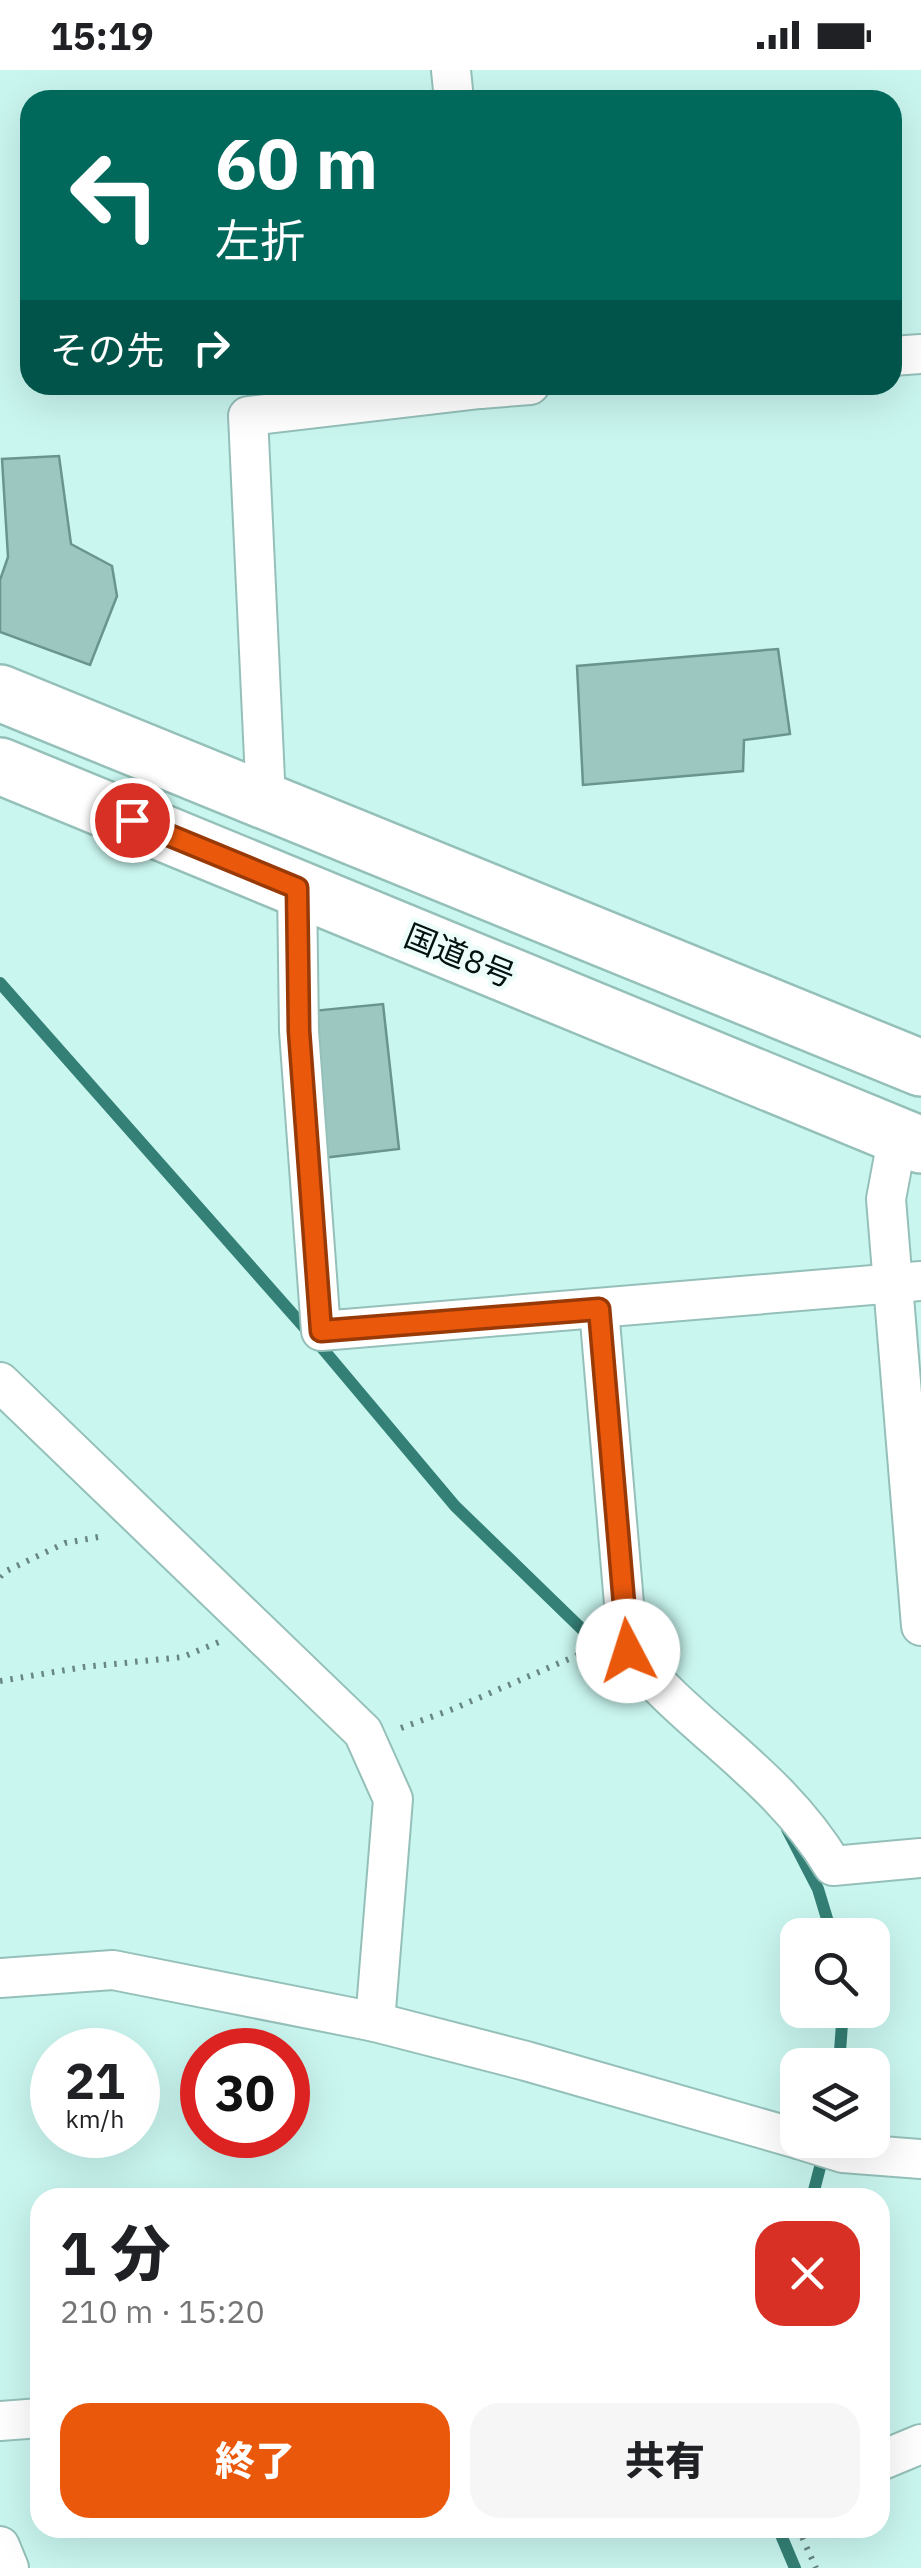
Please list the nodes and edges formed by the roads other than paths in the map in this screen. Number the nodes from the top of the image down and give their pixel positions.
1 (416, 395) edge
2 (0, 693) edge
3 (0, 766) edge
4 (266, 801) junction
5 (297, 888) junction
6 (921, 1068) edge
7 (909, 1140) edge
8 (907, 1281) edge
9 (599, 1309) junction
10 (0, 1382) edge
11 (921, 1626) edge
12 (921, 1858) edge
13 (0, 1978) edge
14 (375, 2022) junction
15 (780, 2134) edge
16 (890, 2155) edge
17 (921, 2159) edge
18 (30, 2418) edge
19 (0, 2420) edge
20 (921, 2444) edge
21 (890, 2457) edge
22 (0, 2546) edge
23 (9, 2568) edge

1 - 4 street
2 - 4 highway
3 - 5 highway, 国道8号
4 - 6 highway
5 - 7 highway, 国道8号
5 - 9 street
7 - 8 street
8 - 9 street
8 - 11 street
9 - 12 street
10 - 14 street
13 - 14 street
14 - 15 street
16 - 17 street
18 - 19 street
20 - 21 street
22 - 23 street

